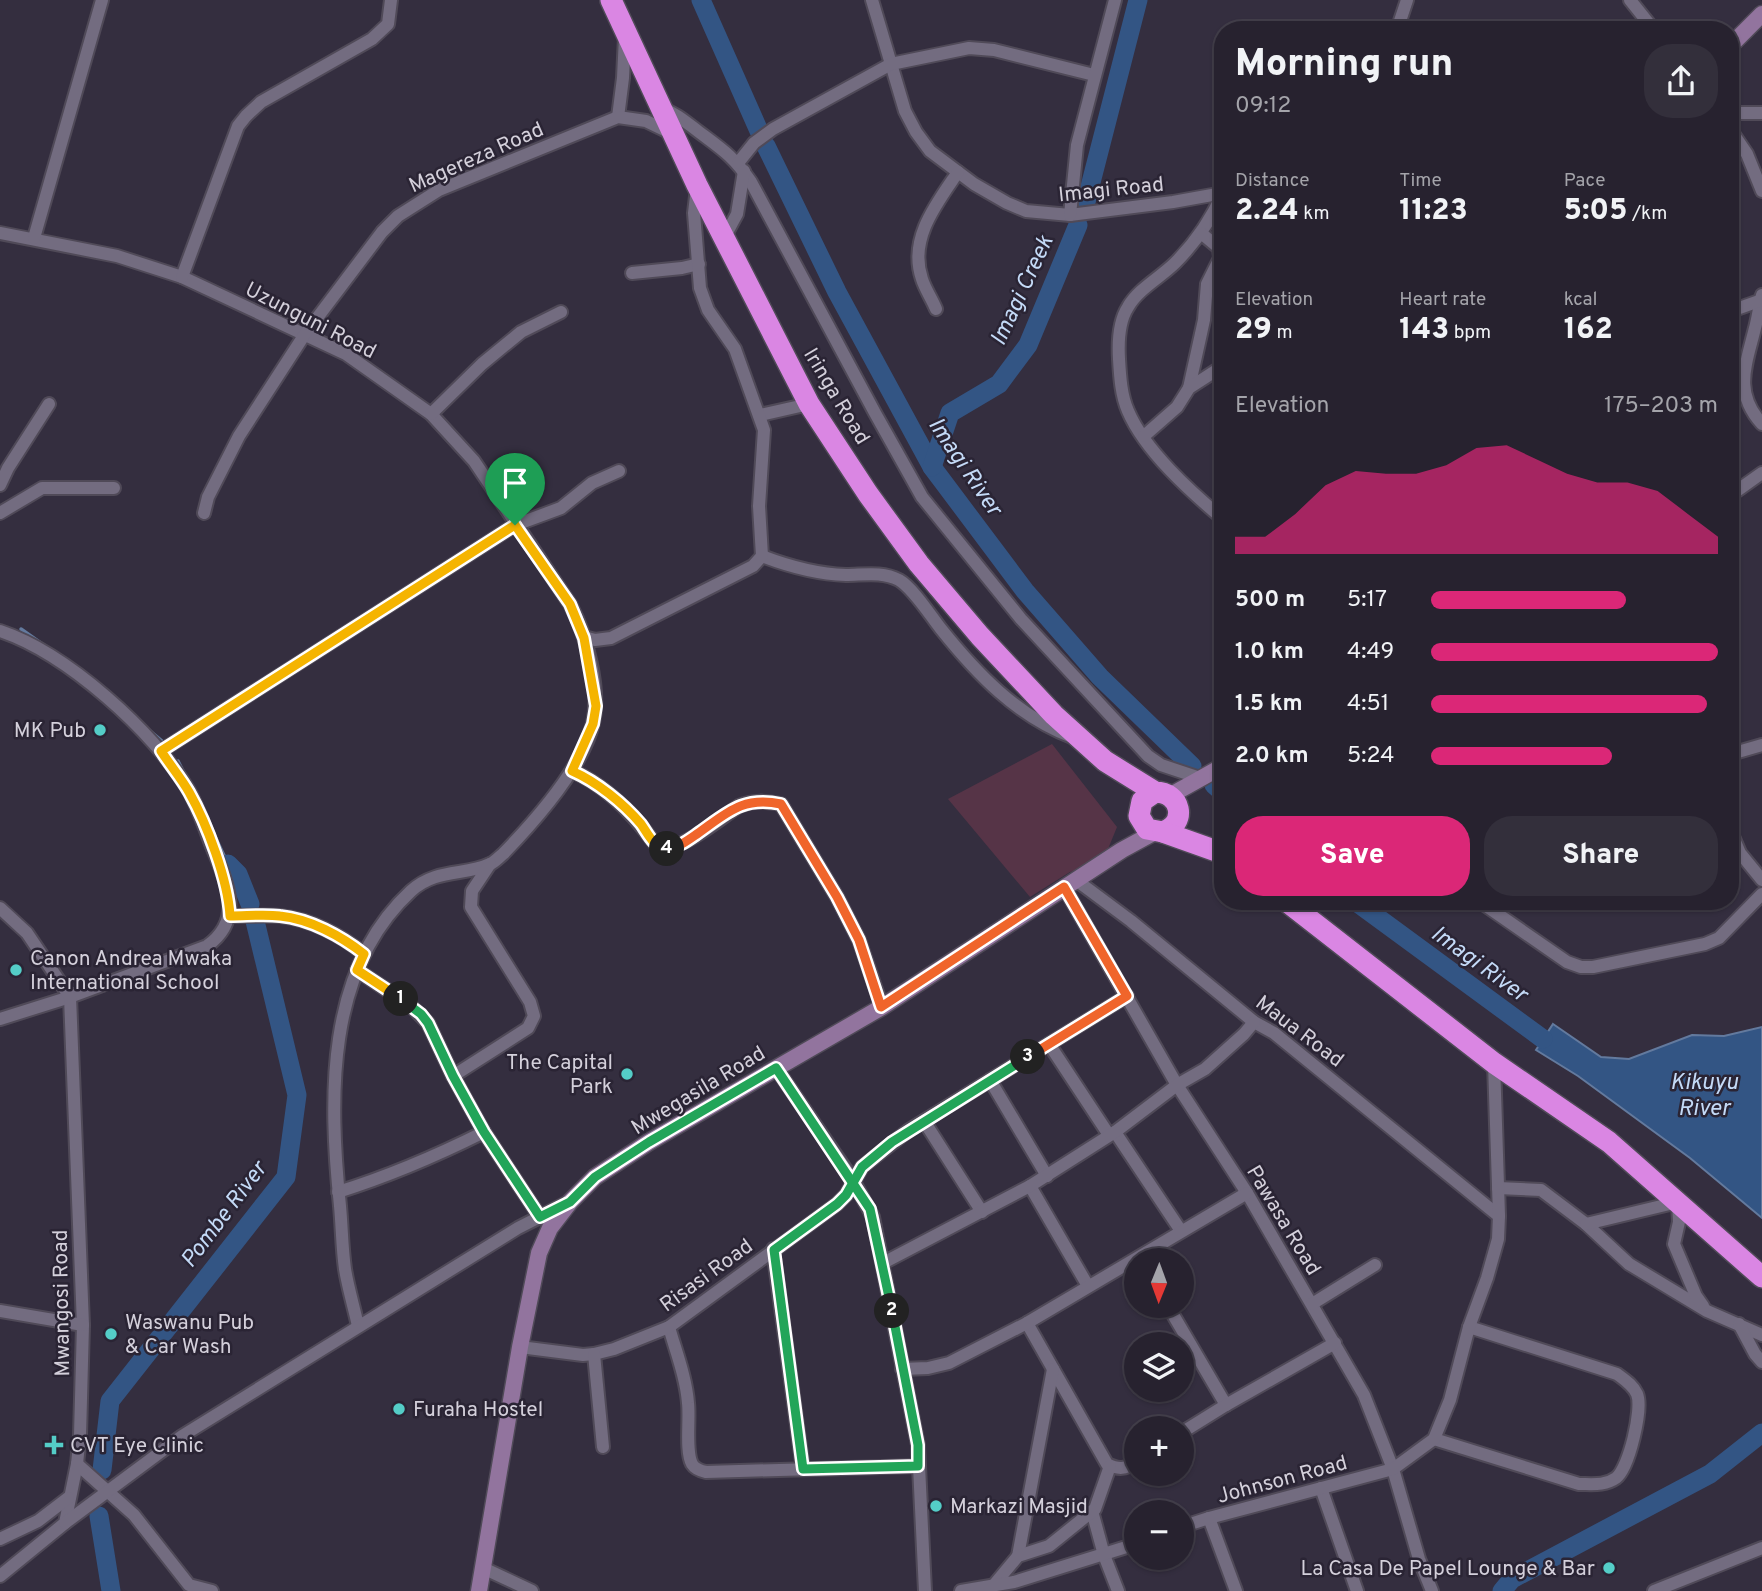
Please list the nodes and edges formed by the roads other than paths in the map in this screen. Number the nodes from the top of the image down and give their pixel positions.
1 (102, 0) edge
2 (391, 0) edge
3 (611, 0) edge
4 (872, 0) edge
5 (1115, 0) edge
6 (1407, 0) edge
7 (1630, 0) edge
8 (1762, 14) edge
9 (1399, 21) edge
10 (1647, 21) edge
11 (626, 32) junction
12 (1739, 37) edge
13 (891, 64) junction
14 (1094, 75) junction
15 (661, 108) junction
16 (1739, 113) edge
17 (1762, 113) edge
18 (618, 117) junction
19 (673, 134) junction
20 (1739, 141) edge
21 (741, 167) junction
22 (958, 172) junction
23 (697, 185) junction
24 (1762, 191) edge
25 (1214, 195) edge
26 (1214, 213) edge
27 (1070, 215) junction
28 (0, 233) edge
29 (1201, 233) junction
30 (34, 238) junction
31 (724, 238) junction
32 (1214, 243) edge
33 (699, 264) junction
34 (1214, 270) edge
35 (632, 273) dead end
36 (181, 277) junction
37 (1762, 298) edge
38 (1739, 308) edge
39 (936, 309) dead end
40 (561, 312) dead end
41 (305, 334) junction
42 (1214, 372) edge
43 (1189, 388) junction
44 (49, 404) dead end
45 (810, 404) junction
46 (431, 414) junction
47 (760, 415) junction
48 (1762, 424) edge
49 (1144, 436) junction
50 (619, 471) dead end
51 (1762, 473) edge
52 (0, 485) edge
53 (1739, 487) edge
54 (114, 488) dead end
55 (1214, 511) edge
56 (0, 513) edge
57 (204, 513) dead end
58 (515, 525) junction
59 (762, 556) junction
60 (0, 631) edge
61 (584, 638) junction
62 (1083, 741) junction
63 (1762, 745) edge
64 (161, 751) junction
65 (1739, 752) edge
66 (1105, 761) junction
67 (572, 771) junction
68 (1214, 772) edge
69 (1203, 779) junction
70 (1171, 802) junction
71 (1139, 812) junction
72 (1159, 832) junction
73 (1214, 844) edge
74 (1122, 850) junction
75 (1214, 850) edge
76 (1739, 851) edge
77 (490, 864) junction
78 (1762, 880) edge
79 (1070, 883) junction
80 (1762, 894) edge
81 (0, 908) edge
82 (1298, 910) edge
83 (1492, 910) edge
84 (230, 916) junction
85 (364, 954) junction
86 (357, 970) junction
87 (1127, 996) junction
88 (70, 997) junction
89 (881, 1007) junction
90 (0, 1019) edge
91 (1254, 1022) junction
92 (1049, 1044) junction
93 (1494, 1063) junction
94 (776, 1068) junction
95 (453, 1076) junction
96 (990, 1080) junction
97 (1177, 1085) junction
98 (924, 1121) junction
99 (484, 1132) junction
100 (1112, 1133) junction
101 (1046, 1175) junction
102 (853, 1180) junction
103 (1030, 1186) junction
104 (1497, 1188) junction
105 (338, 1192) junction
106 (1247, 1193) junction
107 (570, 1202) junction
108 (1678, 1202) junction
109 (982, 1212) junction
110 (1499, 1216) junction
111 (540, 1217) junction
112 (1586, 1224) junction
113 (1181, 1231) junction
114 (1156, 1248) edge
115 (774, 1250) junction
116 (883, 1263) junction
117 (1375, 1265) dead end
118 (1124, 1267) edge
119 (1762, 1277) edge
120 (1088, 1286) junction
121 (1312, 1304) junction
122 (0, 1311) edge
123 (1707, 1311) junction
124 (1175, 1318) edge
125 (1027, 1323) junction
126 (1739, 1324) junction
127 (83, 1325) junction
128 (358, 1326) junction
129 (668, 1327) junction
130 (1469, 1328) junction
131 (1762, 1335) edge
132 (1335, 1343) junction
133 (520, 1347) junction
134 (594, 1354) junction
135 (1762, 1362) edge
136 (902, 1369) junction
137 (1053, 1369) junction
138 (1226, 1405) junction
139 (1194, 1425) edge
140 (1434, 1439) junction
141 (603, 1447) dead end
142 (77, 1464) junction
143 (918, 1466) junction
144 (1110, 1466) junction
145 (803, 1469) junction
146 (1124, 1469) edge
147 (1393, 1469) junction
148 (1321, 1488) junction
149 (109, 1490) junction
150 (68, 1499) junction
151 (1092, 1511) junction
152 (1209, 1518) junction
153 (65, 1523) junction
154 (1194, 1523) edge
155 (0, 1539) edge
156 (1124, 1548) edge
157 (1762, 1548) edge
158 (1104, 1555) junction
159 (1018, 1556) junction
160 (483, 1568) junction
161 (0, 1576) edge
162 (993, 1586) junction
163 (1015, 1587) edge
164 (212, 1591) edge
165 (479, 1591) edge
166 (532, 1591) edge
167 (925, 1591) edge
168 (961, 1591) edge
169 (1118, 1591) edge
170 (1236, 1591) edge
171 (1357, 1591) edge
172 (1432, 1591) edge
173 (1657, 1591) edge

1 - 30 street
2 - 36 street
3 - 11 highway, Iringa Road
4 - 13 street, Imagi Road
5 - 14 street
6 - 9 street
7 - 10 street
8 - 12 street
11 - 15 highway, Iringa Road
11 - 18 street
13 - 14 street
13 - 21 street
13 - 22 street, Imagi Road
14 - 27 street
15 - 19 highway, Iringa Road
15 - 21 street
16 - 17 street
18 - 19 street
18 - 41 street, Magereza Road
19 - 23 highway, Iringa Road
20 - 24 street
21 - 31 street
21 - 69 street
22 - 27 street, Imagi Road
22 - 39 street
23 - 31 highway, Iringa Road
23 - 33 street
25 - 27 street, Imagi Road
26 - 29 street
28 - 30 street, Uzunguni Road
29 - 32 street
29 - 49 street
30 - 36 street, Uzunguni Road
31 - 45 highway, Iringa Road
33 - 35 street
33 - 47 street
34 - 43 street
36 - 41 street, Uzunguni Road
37 - 38 street
37 - 48 street
40 - 46 street
41 - 46 street, Uzunguni Road
41 - 57 street, Magereza Road
42 - 43 street
43 - 49 street
44 - 52 street
45 - 47 street
45 - 62 highway, Iringa Road
46 - 58 street, Uzunguni Road
47 - 59 street
49 - 55 street
50 - 58 street
51 - 53 street
54 - 56 street
58 - 61 street, Uzunguni Road
58 - 64 street
59 - 61 street
59 - 62 street
60 - 64 street
61 - 67 street, Uzunguni Road
62 - 66 highway, Iringa Road
63 - 65 street
64 - 84 street
66 - 70 highway
66 - 71 highway
67 - 77 street, Uzunguni Road
67 - 89 street
68 - 69 street
69 - 70 street
70 - 71 highway
70 - 72 highway
70 - 73 highway
71 - 72 highway
71 - 74 street
72 - 74 street, Mwegasila Road
72 - 75 highway
74 - 79 street, Mwegasila Road
76 - 78 street
77 - 85 street, Uzunguni Road
77 - 95 street
79 - 87 street, Pawasa Road
79 - 89 street, Mwegasila Road
79 - 91 street, Maua Road
80 - 83 street
81 - 88 street
82 - 93 highway
84 - 85 street
84 - 88 street
85 - 86 street, Uzunguni Road
86 - 95 street
86 - 105 street, Uzunguni Road
87 - 92 street, Risasi Road
87 - 97 street, Pawasa Road
88 - 90 street
88 - 127 street, Mwangosi Road
89 - 94 street, Mwegasila Road
91 - 97 street
91 - 110 street, Maua Road
92 - 96 street, Risasi Road
92 - 100 street
93 - 104 street
93 - 108 highway
94 - 102 street
94 - 107 street, Mwegasila Road
95 - 99 street
96 - 98 street, Risasi Road
96 - 101 street
97 - 100 street
97 - 106 street, Pawasa Road
98 - 102 street, Risasi Road
98 - 109 street
99 - 105 street
99 - 111 street
100 - 101 street
100 - 113 street
101 - 103 street
102 - 115 street, Risasi Road
102 - 116 street
103 - 109 street
103 - 120 street
104 - 110 street
104 - 112 street
105 - 128 street, Uzunguni Road
106 - 113 street
106 - 121 street, Pawasa Road
107 - 111 street
107 - 133 street, Mwegasila Road
108 - 112 street
108 - 119 highway
108 - 123 street
109 - 116 street
110 - 130 street
111 - 128 street
112 - 123 street
113 - 114 street
115 - 129 street, Risasi Road
115 - 145 street
116 - 136 street
117 - 121 street
118 - 120 street
120 - 125 street
121 - 132 street, Pawasa Road
122 - 127 street
123 - 126 street
124 - 138 street
125 - 136 street
125 - 137 street
126 - 131 street
126 - 135 street
127 - 142 street, Mwangosi Road
128 - 149 street
129 - 134 street, Risasi Road
129 - 145 street
130 - 140 street
130 - 140 street
132 - 138 street
132 - 147 street, Pawasa Road
133 - 134 street, Risasi Road
133 - 160 street, Mwegasila Road
134 - 141 street
136 - 143 street
137 - 144 street
137 - 159 street
138 - 139 street
140 - 147 street
142 - 149 street
142 - 150 street, Mwangosi Road
143 - 145 street
143 - 167 street
144 - 146 street
144 - 151 street
147 - 148 street, Johnson Road
147 - 172 street, Pawasa Road
148 - 152 street, Johnson Road
148 - 171 street
149 - 153 street
149 - 164 street
150 - 153 street, Mwangosi Road
150 - 155 street
151 - 158 street
151 - 159 street
152 - 154 street, Johnson Road
152 - 170 street
153 - 161 street
156 - 158 street
157 - 173 street
158 - 163 street
158 - 169 street
159 - 162 street
160 - 165 street, Mwegasila Road
160 - 166 street
162 - 163 street
162 - 168 street

